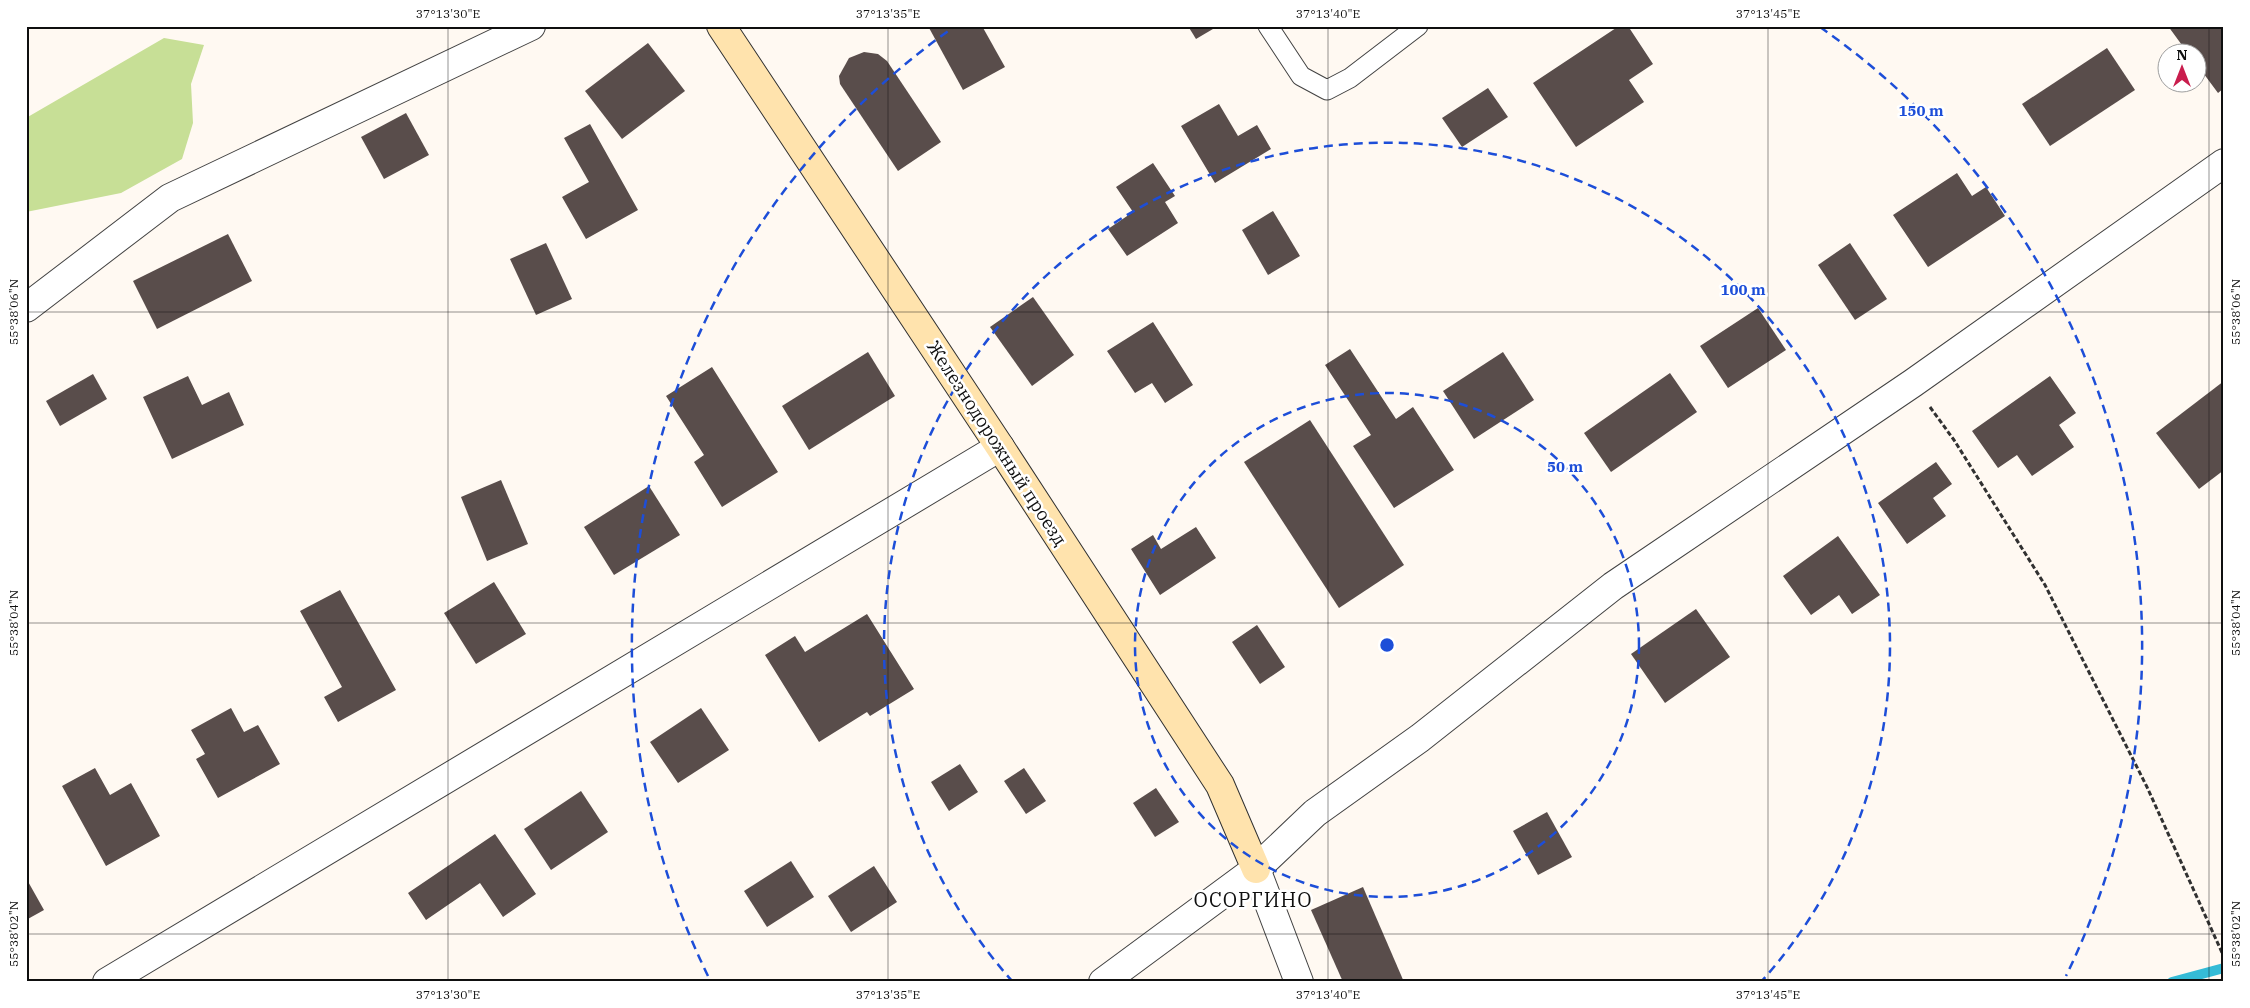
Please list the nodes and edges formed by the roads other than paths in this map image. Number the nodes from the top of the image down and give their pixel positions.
1 (531, 26) edge
2 (721, 26) edge
3 (1268, 26) edge
4 (1418, 26) edge
5 (2224, 163) edge
6 (26, 308) edge
7 (1000, 447) junction
8 (1256, 869) junction
9 (107, 982) edge
10 (1103, 982) edge
11 (1299, 982) edge

1 - 6 street
2 - 7 street, Железнодорожный проезд
3 - 4 lane
5 - 8 street
7 - 8 street, Железнодорожный проезд
7 - 9 street
8 - 10 street
8 - 11 street

